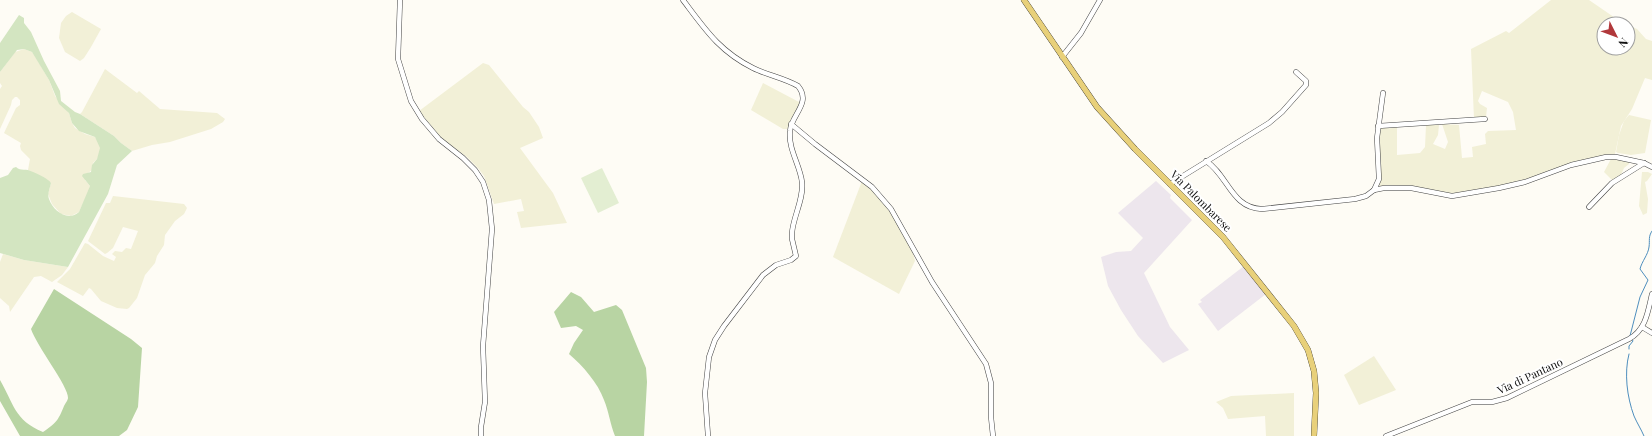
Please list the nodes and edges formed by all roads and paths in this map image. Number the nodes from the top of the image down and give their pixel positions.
1 (400, 0) edge
2 (683, 0) edge
3 (1024, 0) edge
4 (1100, 0) edge
5 (1062, 56) junction
6 (1296, 72) dead end
7 (1382, 94) dead end
8 (1485, 119) dead end
9 (791, 124) junction
10 (1378, 126) junction
11 (1206, 161) junction
12 (1644, 163) junction
13 (1652, 167) edge
14 (1170, 184) junction
15 (1374, 190) junction
16 (1589, 207) dead end
17 (1652, 294) edge
18 (1642, 327) junction
19 (1652, 334) edge
20 (1400, 430) junction
21 (1394, 434) edge
22 (481, 436) edge
23 (708, 436) edge
24 (993, 436) edge
25 (1314, 436) edge
26 (1386, 436) edge
27 (1404, 436) edge

1 - 22 street
2 - 9 street
3 - 5 main road, Via Palombarese
4 - 5 street
5 - 14 main road, Via Palombarese
6 - 11 street
7 - 10 street
8 - 10 street
9 - 23 street
9 - 24 street
10 - 15 street
11 - 14 street
11 - 15 street
12 - 13 street
12 - 15 street
12 - 16 street
14 - 25 main road, Via Palombarese
17 - 18 street
18 - 19 street
18 - 20 street, Via di Pantano
20 - 21 street, Via di Pantano
20 - 27 street
21 - 26 street, Via di Pantano

